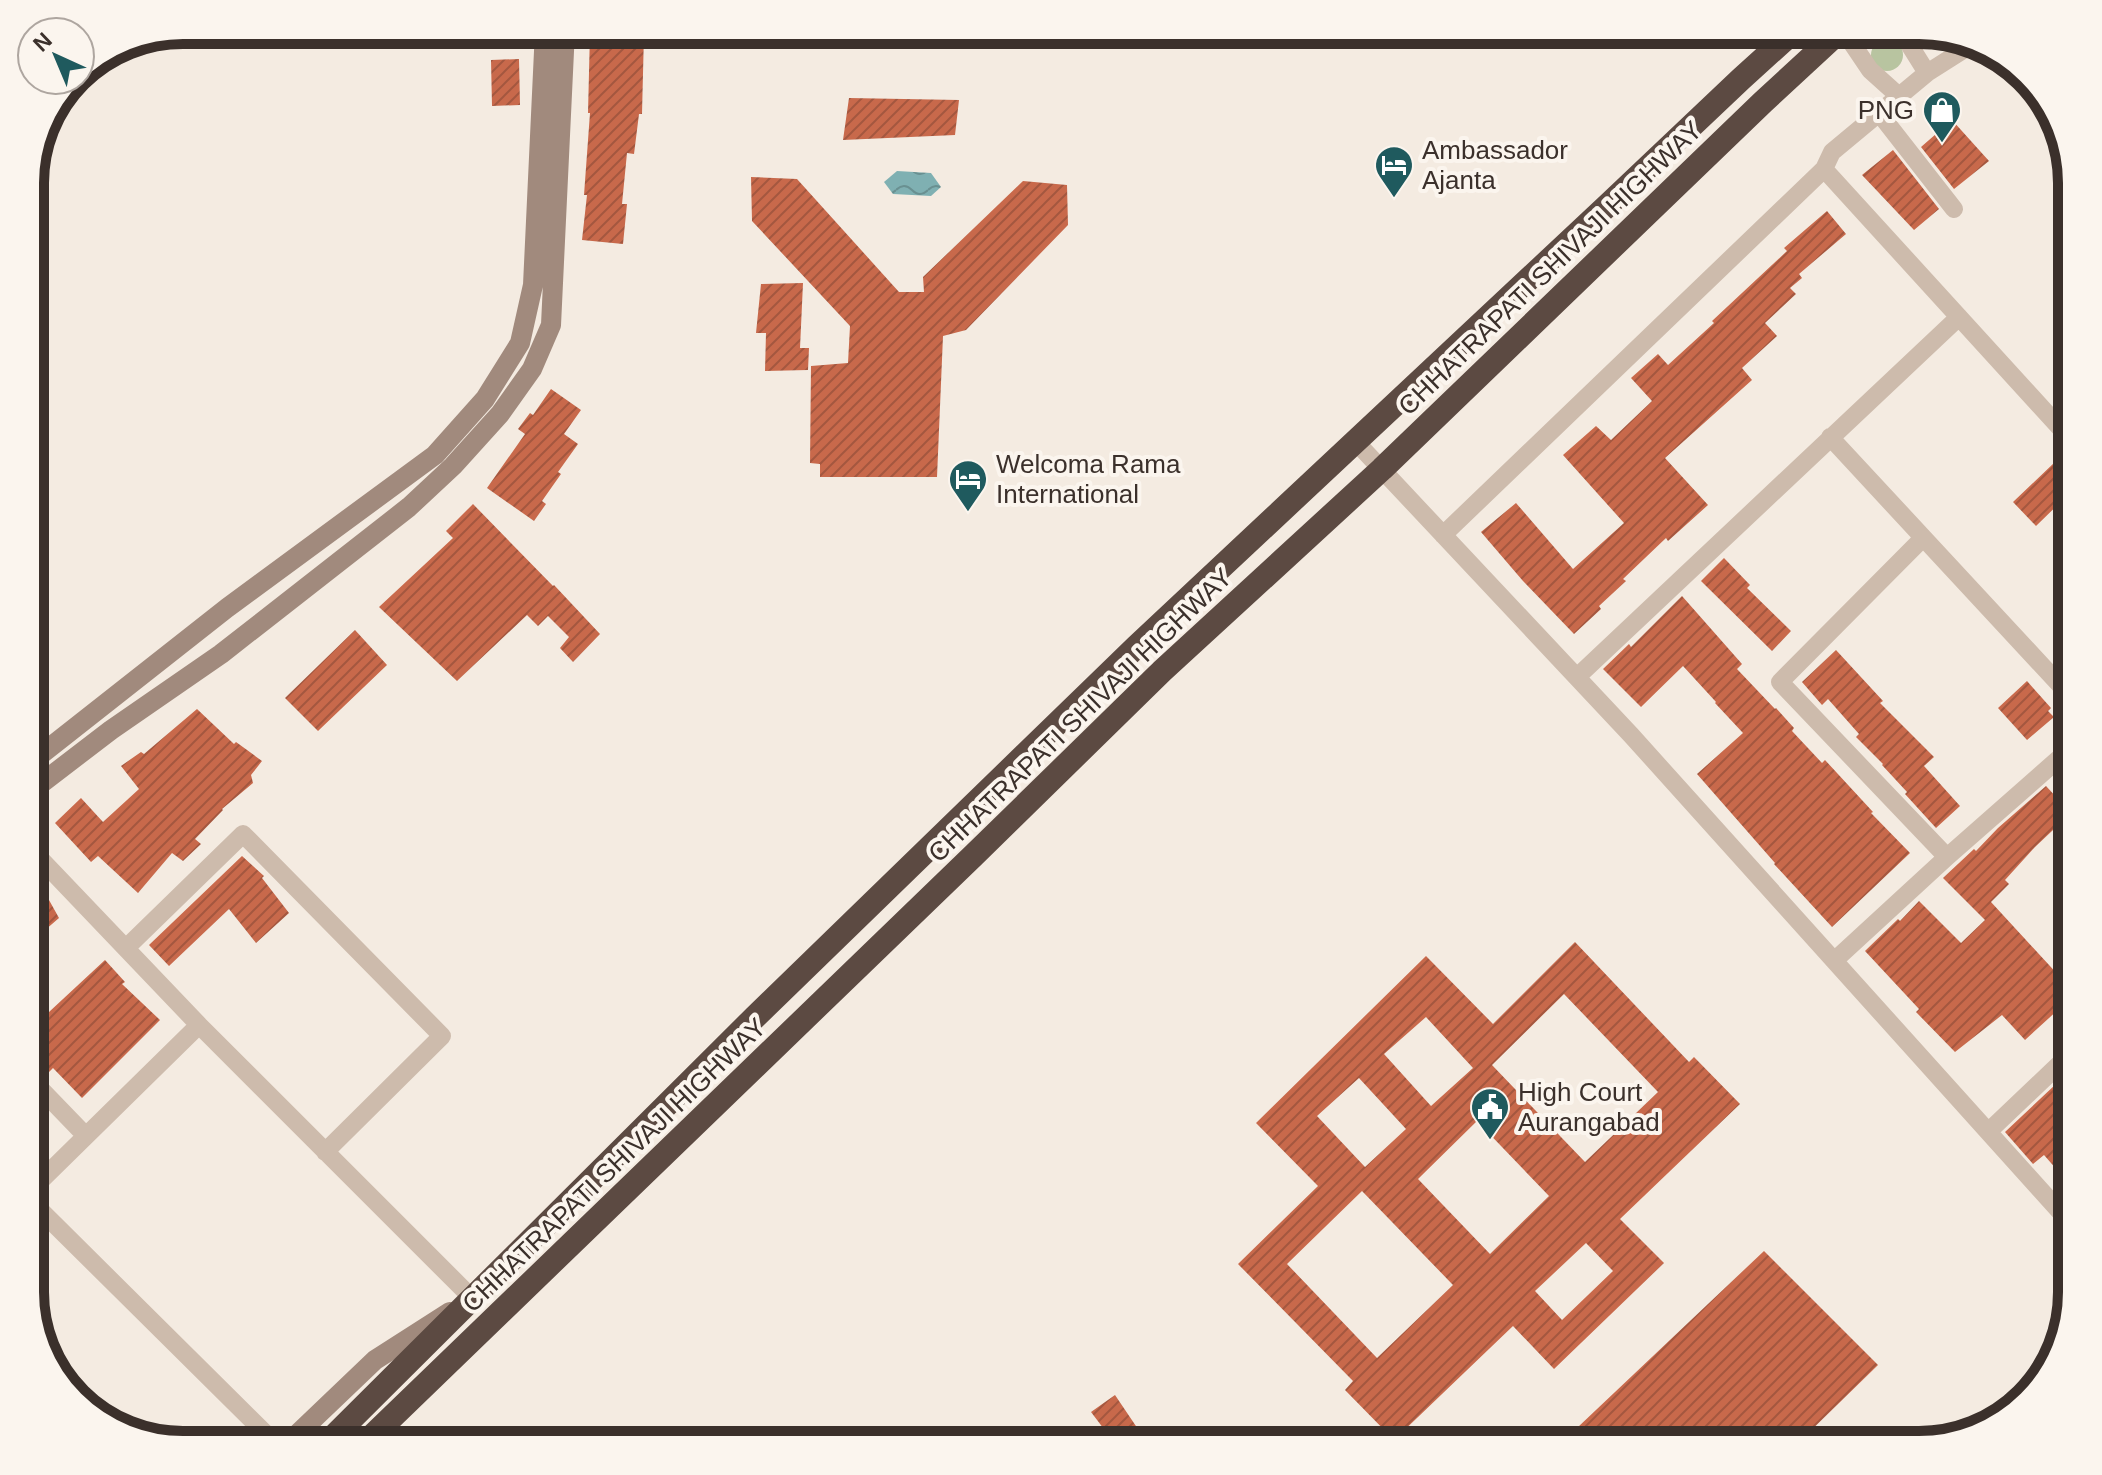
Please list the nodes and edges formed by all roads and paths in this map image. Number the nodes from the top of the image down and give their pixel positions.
1 (555, 44) edge
2 (1780, 44) edge
3 (1827, 44) edge
4 (1852, 44) edge
5 (1909, 44) edge
6 (1962, 51) edge
7 (1927, 73) junction
8 (1900, 97) junction
9 (1879, 113) junction
10 (1824, 169) junction
11 (1954, 209) dead end
12 (1959, 317) junction
13 (2058, 426) edge
14 (1830, 437) junction
15 (1356, 442) junction
16 (443, 462) junction
17 (1382, 469) junction
18 (1443, 535) junction
19 (1923, 538) junction
20 (1577, 677) junction
21 (2058, 683) edge
22 (44, 752) edge
23 (2058, 759) edge
24 (44, 781) edge
25 (1947, 857) junction
26 (44, 863) edge
27 (126, 948) junction
28 (1835, 960) junction
29 (199, 1025) junction
30 (2058, 1065) edge
31 (44, 1092) edge
32 (1989, 1131) junction
33 (86, 1136) junction
34 (325, 1152) junction
35 (44, 1177) edge
36 (2058, 1209) edge
37 (44, 1214) edge
38 (472, 1298) junction
39 (263, 1431) edge
40 (301, 1431) edge
41 (339, 1431) edge
42 (377, 1431) edge

1 - 16 street
2 - 15 highway, CHHATRAPATI SHIVAJI HIGHWAY
3 - 17 highway, CHHATRAPATI SHIVAJI HIGHWAY
4 - 8 street
5 - 7 street
6 - 7 street
7 - 8 street
8 - 9 street
9 - 10 street
9 - 11 street
10 - 12 street
10 - 18 street
12 - 13 street
12 - 14 street
14 - 19 street
14 - 20 street
15 - 17 street
15 - 38 highway, CHHATRAPATI SHIVAJI HIGHWAY
16 - 22 street
16 - 24 street
17 - 18 street
17 - 42 highway, CHHATRAPATI SHIVAJI HIGHWAY
18 - 20 street
19 - 21 street
19 - 25 street
20 - 28 street
23 - 25 street
25 - 28 street
26 - 27 street
27 - 29 street
27 - 34 street
28 - 32 street
29 - 33 street
29 - 34 street
30 - 32 street
31 - 33 street
32 - 36 street
33 - 35 street
34 - 38 street
37 - 39 street
38 - 40 street
38 - 41 highway, CHHATRAPATI SHIVAJI HIGHWAY

